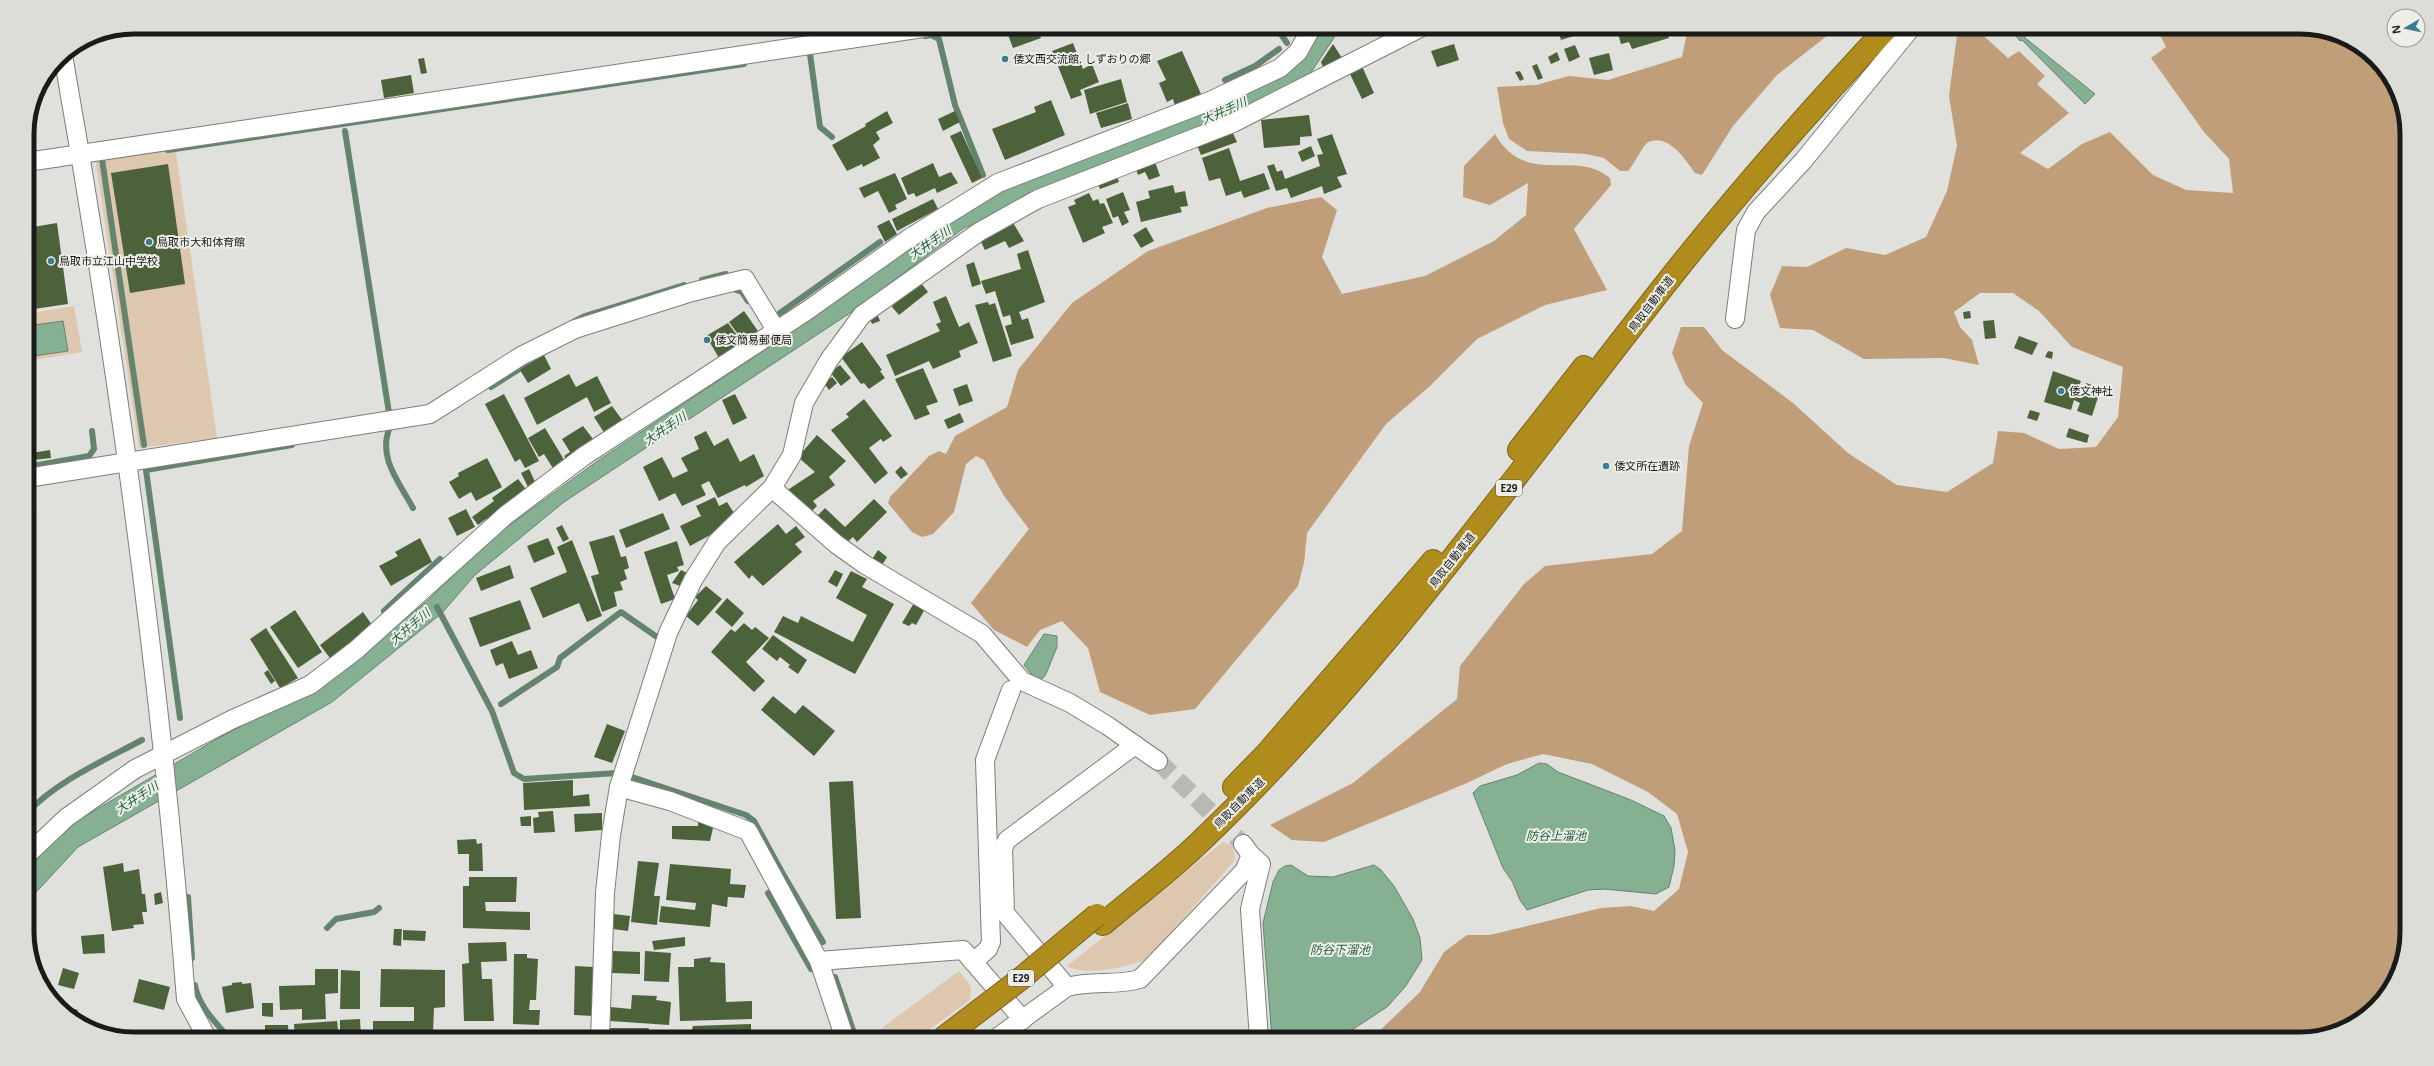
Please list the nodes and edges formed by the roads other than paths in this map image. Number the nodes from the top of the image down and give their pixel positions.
1 (883, 34) edge
2 (1308, 34) edge
3 (1408, 34) edge
4 (1861, 34) edge
5 (1882, 34) edge
6 (1906, 34) edge
7 (64, 63) edge
8 (80, 154) junction
9 (34, 161) edge
10 (1735, 319) dead end
11 (776, 330) junction
12 (127, 462) junction
13 (34, 477) edge
14 (772, 488) junction
15 (1011, 690) dead end
16 (1135, 745) junction
17 (163, 753) junction
18 (1158, 761) tunnel mouth
19 (619, 787) junction
20 (34, 848) edge
21 (1100, 919) junction
22 (819, 961) junction
23 (973, 962) junction
24 (1068, 987) junction
25 (1023, 1020) junction
26 (204, 1032) edge
27 (600, 1032) edge
28 (839, 1032) edge
29 (951, 1032) edge
30 (969, 1032) edge
31 (1005, 1032) edge
32 (1259, 1032) edge

1 - 8 street
2 - 11 street
3 - 14 street
4 - 21 highway, 鳥取自動車道 / E29
5 - 21 highway, 鳥取自動車道 / E29
6 - 10 street
7 - 8 street
8 - 9 street
8 - 12 street
11 - 12 street
11 - 17 street
12 - 13 street
12 - 17 street
14 - 16 street
14 - 19 street
15 - 23 street
16 - 18 street
16 - 24 street
17 - 20 street
17 - 26 street
19 - 22 street
19 - 27 street
21 - 29 highway, 鳥取自動車道 / E29, bridge
21 - 30 highway, 鳥取自動車道 / E29
22 - 23 street
22 - 28 street
23 - 25 street
24 - 25 street
24 - 32 street
25 - 31 street

